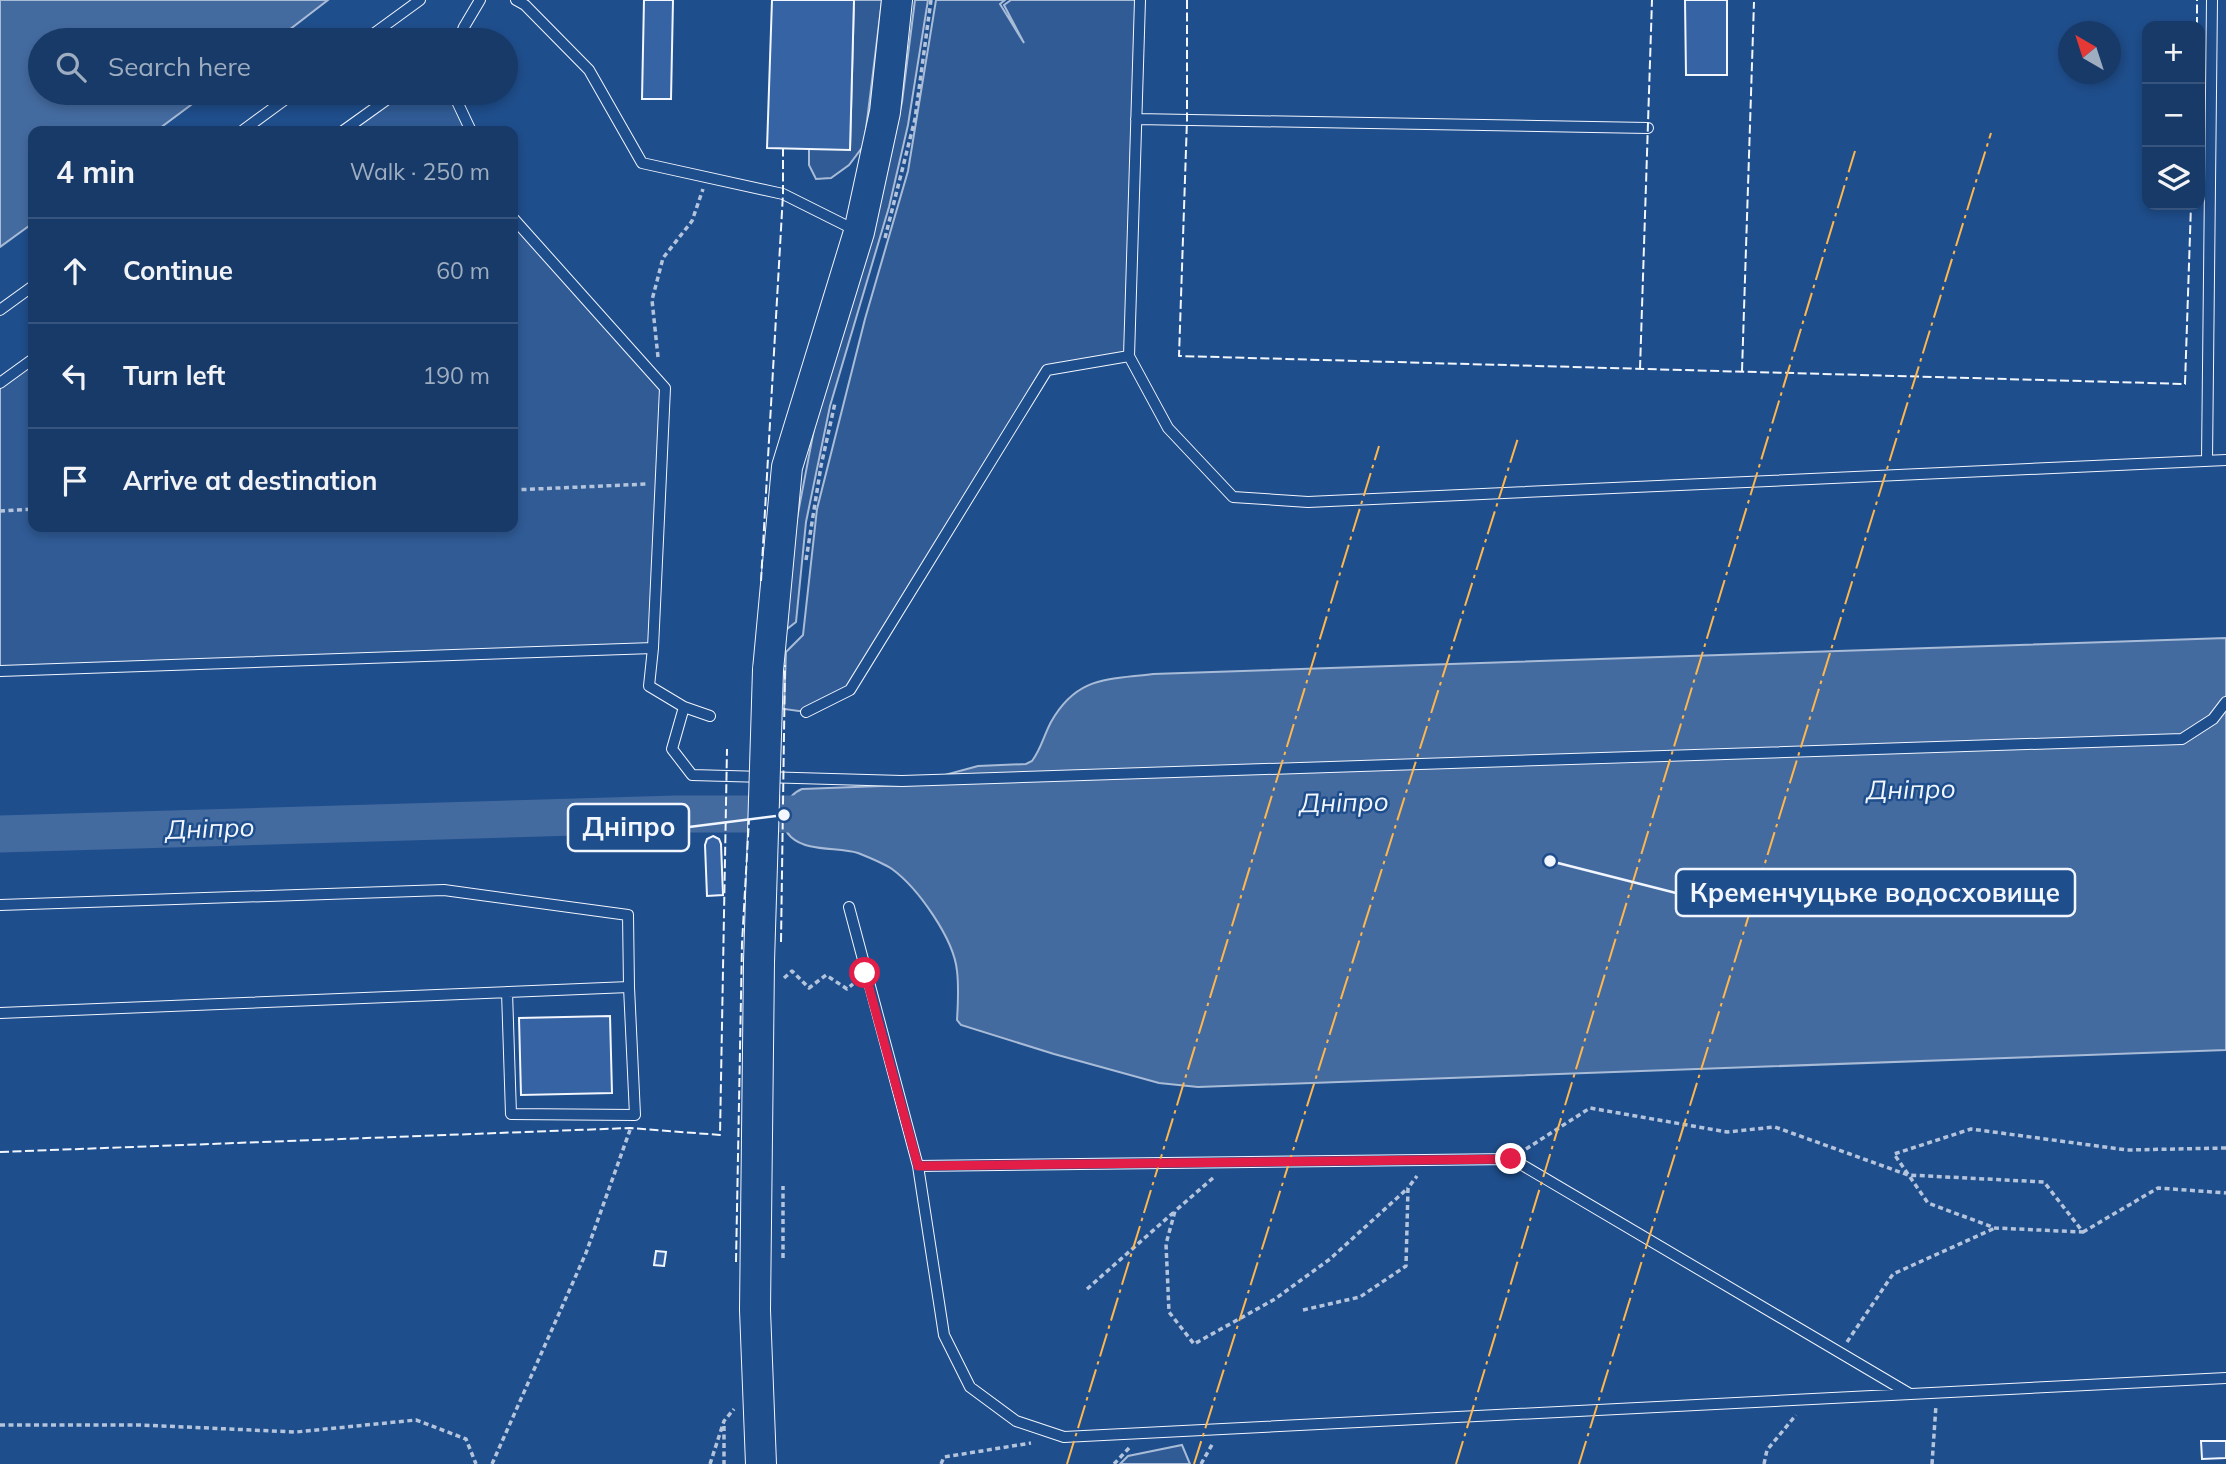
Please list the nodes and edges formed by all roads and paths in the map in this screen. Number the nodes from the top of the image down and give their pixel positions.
1 (420, 0) edge
2 (480, 0) edge
3 (516, 0) edge
4 (897, 0) edge
5 (931, 0) edge
6 (1140, 0) edge
7 (2212, 0) edge
8 (382, 28) edge
9 (464, 28) edge
10 (278, 105) edge
11 (379, 105) edge
12 (459, 105) edge
13 (1136, 119) junction
14 (249, 126) edge
15 (350, 126) edge
16 (469, 126) edge
17 (1648, 128) dead end
18 (707, 177) junction
19 (518, 224) edge
20 (870, 241) junction
21 (28, 290) edge
22 (0, 310) edge
23 (1129, 356) junction
24 (28, 363) edge
25 (0, 383) edge
26 (665, 388) junction
27 (838, 391) dead end
28 (2207, 460) junction
29 (2226, 460) edge
30 (661, 484) junction
31 (518, 490) edge
32 (28, 509) edge
33 (0, 510) edge
34 (805, 564) dead end
35 (653, 648) junction
36 (0, 671) edge
37 (2226, 702) edge
38 (684, 707) junction
39 (806, 712) dead end
40 (710, 716) dead end
41 (0, 905) edge
42 (849, 907) dead end
43 (767, 970) junction
44 (865, 973) junction
45 (629, 988) junction
46 (508, 992) junction
47 (0, 1013) edge
48 (635, 1115) junction
49 (2226, 1148) edge
50 (1511, 1159) junction
51 (1428, 1160) junction
52 (1230, 1162) junction
53 (918, 1166) junction
54 (1909, 1175) junction
55 (1408, 1188) junction
56 (2226, 1193) edge
57 (1175, 1211) junction
58 (1995, 1228) junction
59 (2083, 1232) junction
60 (1087, 1289) dead end
61 (1303, 1310) dead end
62 (1840, 1353) junction
63 (2226, 1378) edge
64 (757, 1380) junction
65 (1937, 1393) junction
66 (1910, 1394) junction
67 (1808, 1399) junction
68 (724, 1421) junction
69 (0, 1425) edge
70 (1064, 1437) junction
71 (477, 1464) edge
72 (492, 1464) edge
73 (710, 1464) edge
74 (724, 1464) edge
75 (761, 1464) edge
76 (941, 1464) edge
77 (1764, 1464) edge
78 (1932, 1464) edge

1 - 8 lane
2 - 9 lane
3 - 18 lane
4 - 20 main road
5 - 20 path
6 - 13 lane
7 - 28 lane
10 - 14 lane
11 - 15 lane
12 - 16 lane
13 - 17 lane
13 - 23 lane
18 - 20 lane
18 - 26 path
19 - 26 lane
20 - 43 main road, bridge
21 - 22 lane
23 - 28 lane
23 - 39 lane
24 - 25 lane
26 - 30 lane
27 - 34 path
28 - 29 lane
30 - 31 path
30 - 35 lane
32 - 33 path
35 - 36 lane
35 - 38 lane
37 - 38 lane
38 - 40 lane
41 - 45 lane
42 - 44 lane
43 - 44 path
43 - 64 main road
44 - 53 lane
45 - 46 lane
45 - 48 lane
46 - 47 lane
46 - 48 lane
48 - 72 path
49 - 54 path
50 - 51 lane
50 - 54 path
50 - 62 lane
51 - 52 lane
51 - 55 path
52 - 53 lane
52 - 57 path
53 - 70 lane
54 - 58 path
54 - 59 path
55 - 57 path
55 - 61 path
56 - 59 path
57 - 60 path
58 - 59 path
58 - 62 path
62 - 66 lane
63 - 65 lane
64 - 68 path
64 - 75 main road
65 - 66 lane
65 - 78 path
66 - 67 lane
67 - 70 lane
67 - 77 path
68 - 73 path
68 - 74 path
69 - 71 path
70 - 76 path

